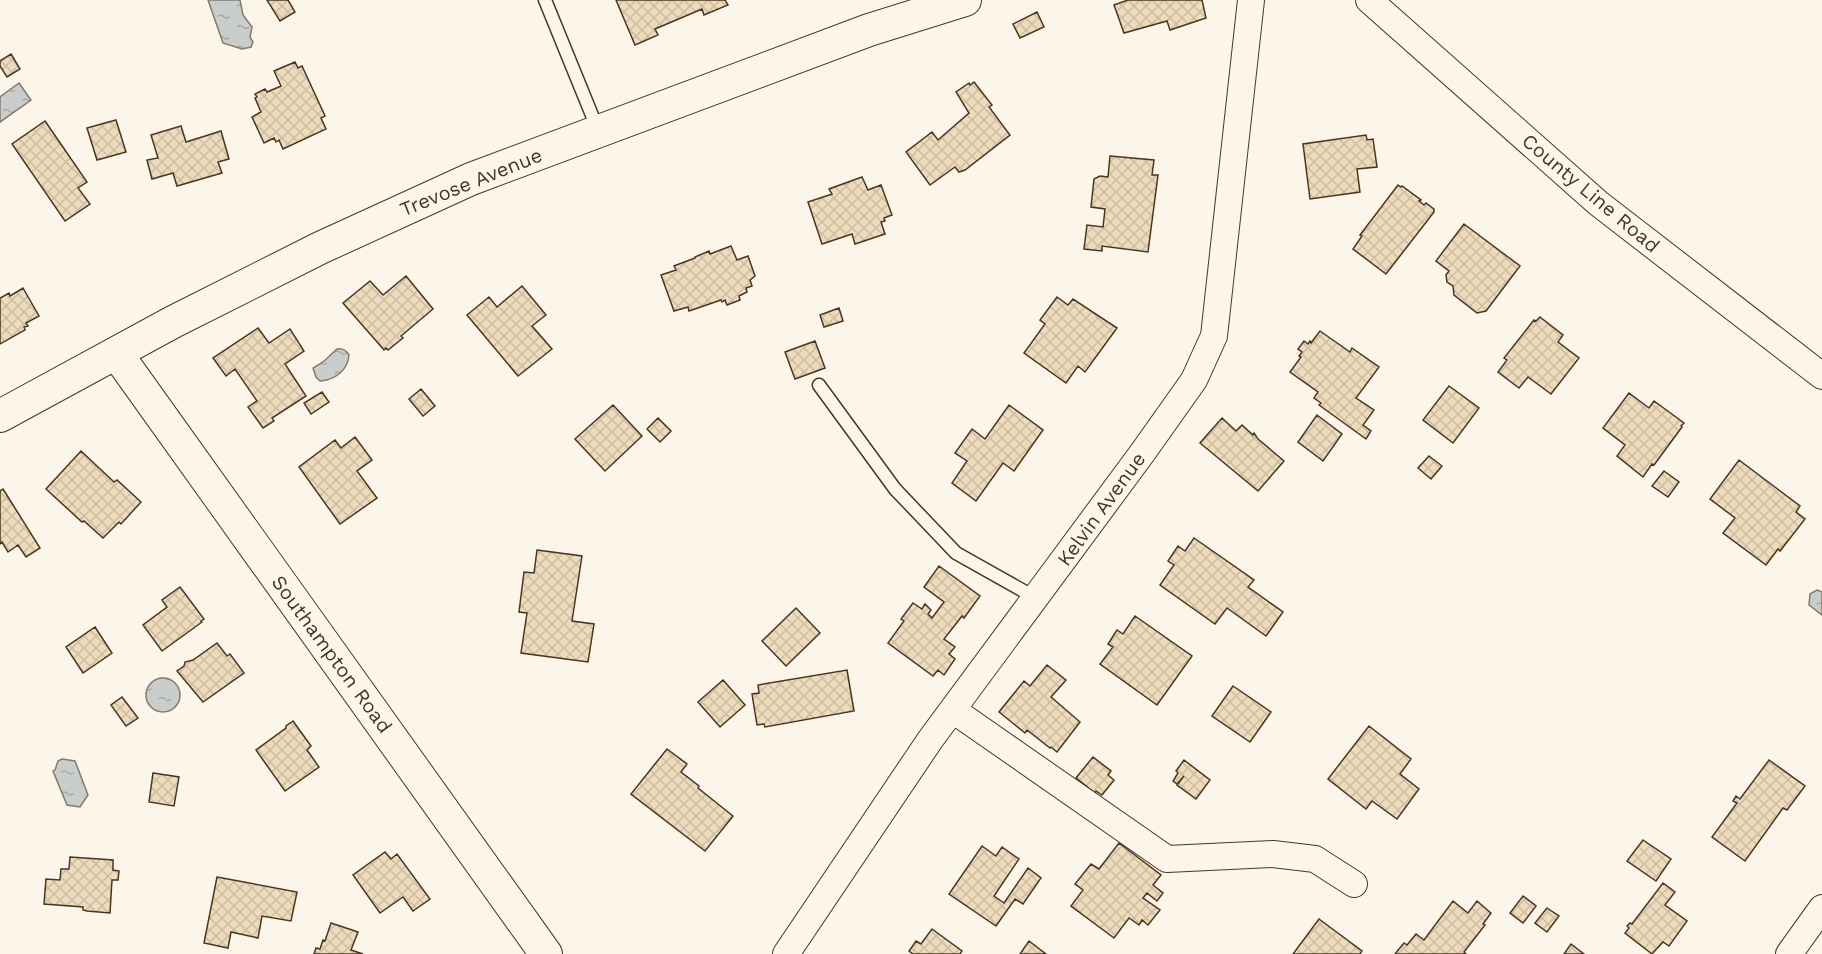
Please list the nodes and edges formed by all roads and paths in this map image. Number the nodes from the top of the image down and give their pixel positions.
1 (545, 0) edge
2 (965, 0) edge
3 (1251, 0) edge
4 (1369, 0) edge
5 (917, 7) edge
6 (598, 131) junction
7 (117, 354) junction
8 (1822, 376) edge
9 (819, 385) dead end
10 (0, 416) edge
11 (1036, 598) junction
12 (953, 710) junction
13 (1354, 884) dead end
14 (1819, 919) edge
15 (546, 954) edge
16 (786, 954) edge
17 (1789, 954) edge

1 - 6 lane
2 - 5 street, Trevose Avenue
3 - 11 street, Kelvin Avenue
4 - 8 street, County Line Road
5 - 6 street, Trevose Avenue
6 - 7 street, Trevose Avenue
7 - 10 street, Trevose Avenue
7 - 15 street, Southampton Road
9 - 11 lane
11 - 12 street, Kelvin Avenue
12 - 13 street
12 - 16 street, Kelvin Avenue
14 - 17 street

